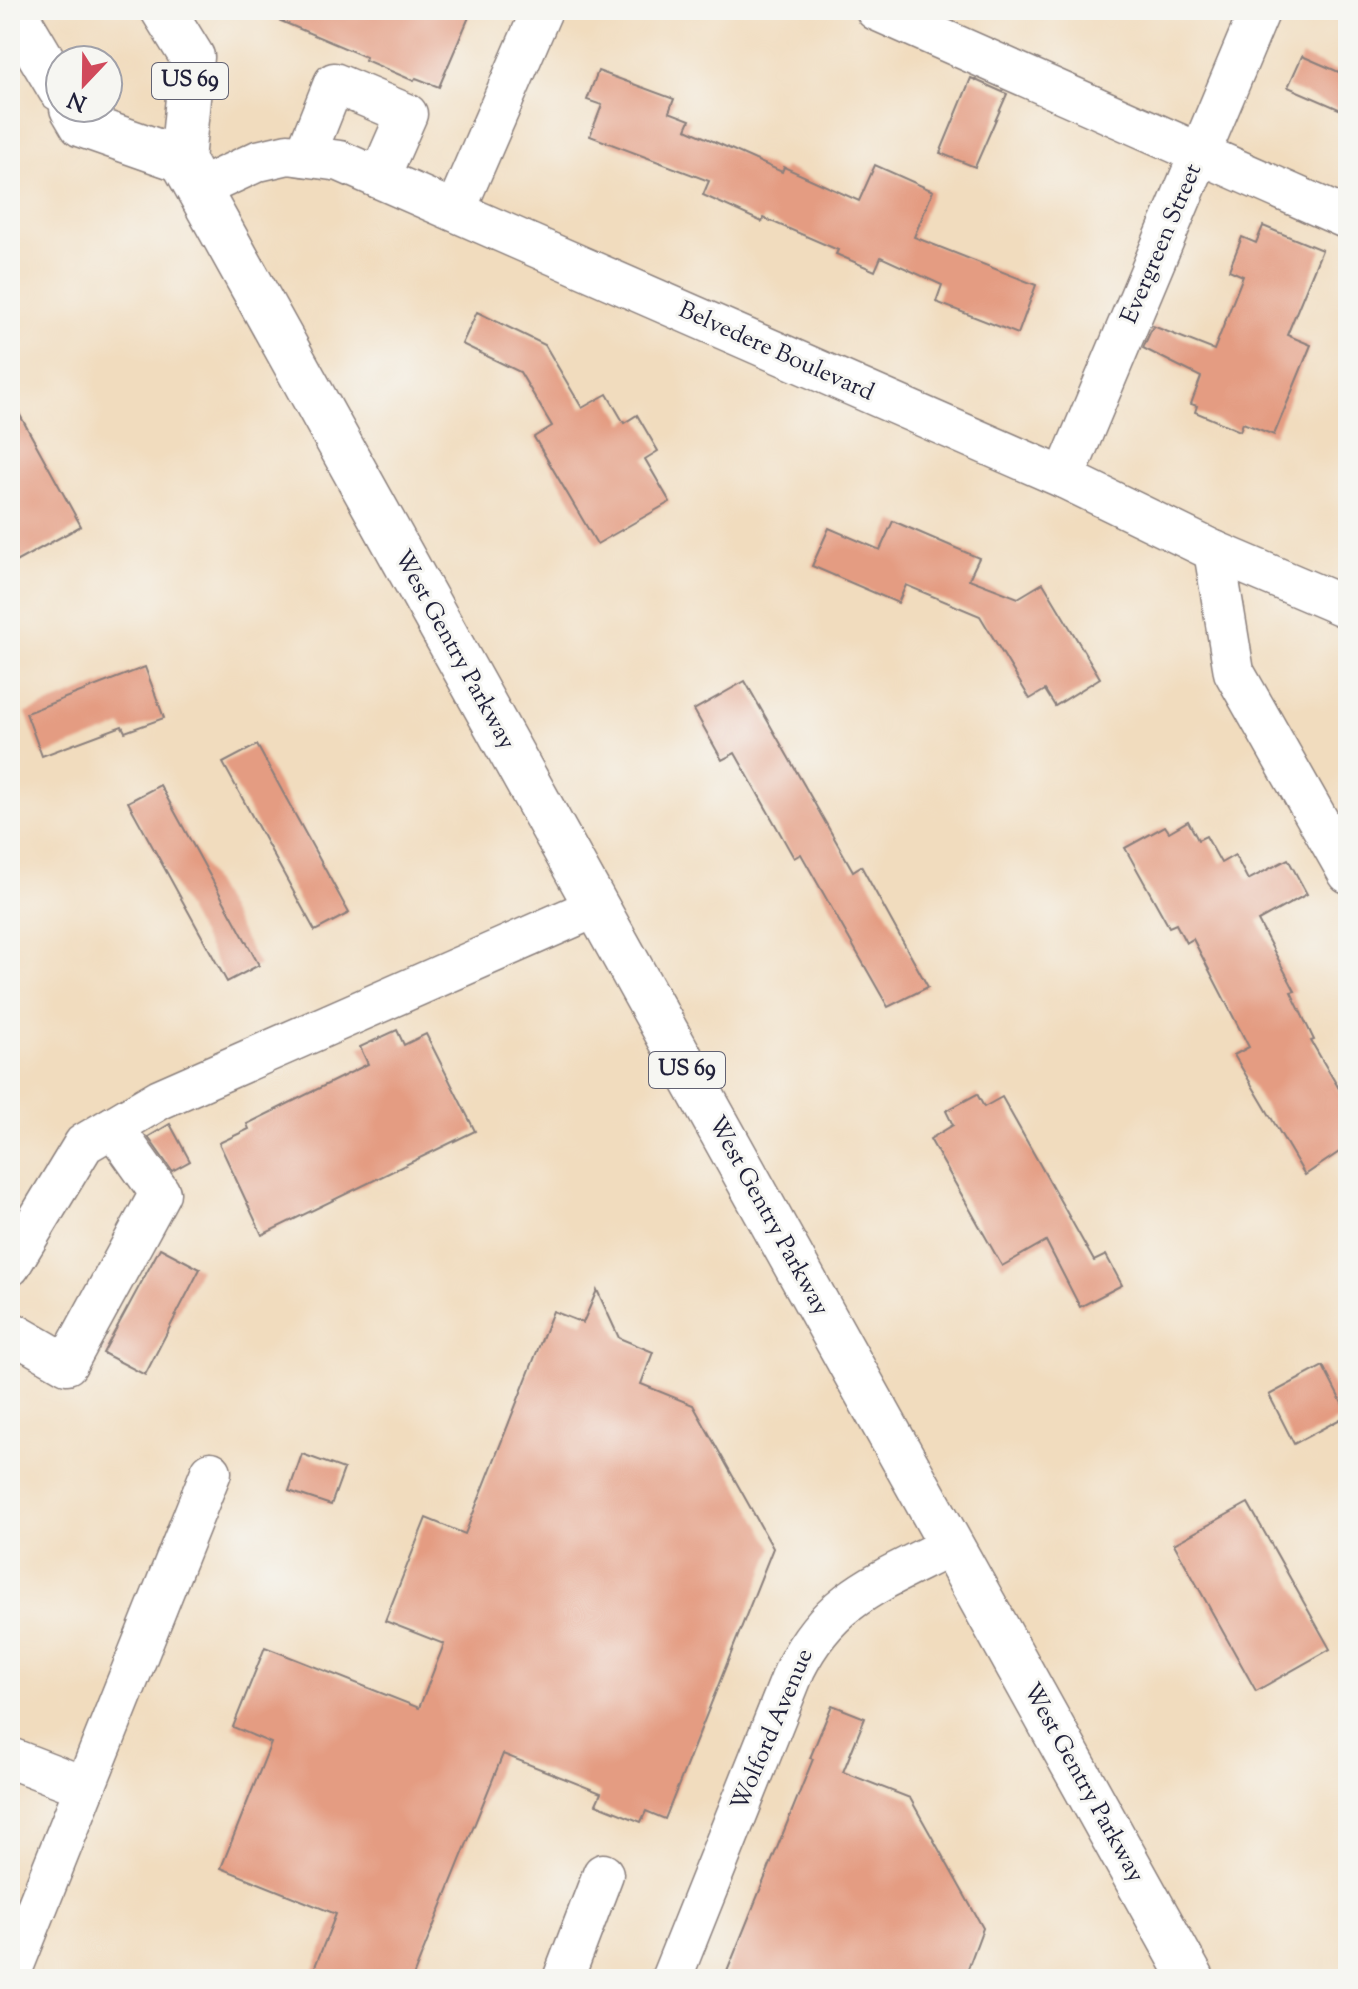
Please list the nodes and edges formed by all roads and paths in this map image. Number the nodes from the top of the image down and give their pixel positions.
1 (13, 10) edge
2 (163, 10) edge
3 (542, 10) edge
4 (876, 10) edge
5 (1260, 10) edge
6 (44, 62) edge
7 (81, 124) edge
8 (1200, 153) junction
9 (305, 156) junction
10 (190, 174) junction
11 (379, 178) junction
12 (455, 211) junction
13 (1348, 219) edge
14 (1064, 478) junction
15 (1214, 551) junction
16 (1348, 608) edge
17 (1348, 873) edge
18 (596, 907) junction
19 (113, 1127) junction
20 (10, 1266) edge
21 (10, 1331) edge
22 (211, 1472) dead end
23 (951, 1545) junction
24 (10, 1758) edge
25 (85, 1787) junction
26 (603, 1874) dead end
27 (10, 1975) edge
28 (567, 1978) edge
29 (671, 1979) edge
30 (1192, 1979) edge

1 - 6 main road
2 - 10 main road, US 69
3 - 12 street
4 - 8 street
5 - 8 street, Evergreen Street
7 - 10 main road
8 - 13 street
8 - 14 street, Evergreen Street
9 - 10 street, Belvedere Boulevard
9 - 11 street, Belvedere Boulevard
9 - 11 street
10 - 18 main road, West Gentry Parkway / US 69
11 - 12 street, Belvedere Boulevard
12 - 14 street, Belvedere Boulevard
14 - 15 street, Belvedere Boulevard
15 - 16 street, Belvedere Boulevard
15 - 17 street
18 - 19 street
18 - 23 main road, West Gentry Parkway / US 69
19 - 20 street
19 - 21 street
22 - 25 street
23 - 29 street, Wolford Avenue
23 - 30 main road, West Gentry Parkway / US 69
24 - 25 street
25 - 27 street
26 - 28 street

